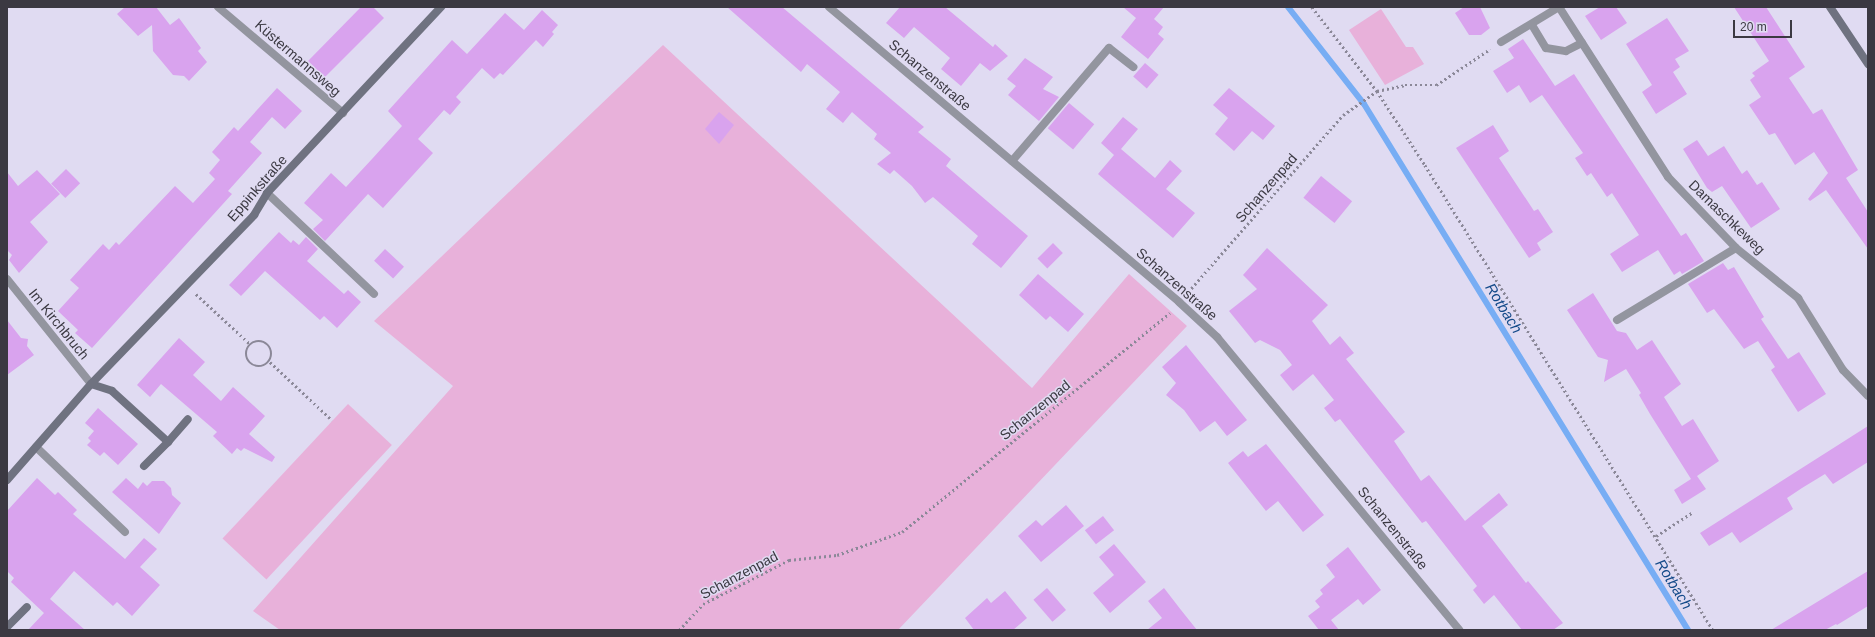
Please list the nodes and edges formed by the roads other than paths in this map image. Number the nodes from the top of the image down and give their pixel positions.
1 (218, 7) edge
2 (441, 7) edge
3 (829, 7) edge
4 (1830, 7) edge
5 (1532, 25) junction
6 (1500, 42) road end
7 (1582, 43) junction
8 (1868, 64) edge
9 (1133, 66) dead end
10 (343, 113) junction
11 (1012, 161) junction
12 (267, 193) junction
13 (1736, 248) junction
14 (7, 279) edge
15 (374, 294) dead end
16 (1617, 320) dead end
17 (91, 384) junction
18 (1868, 396) edge
19 (188, 419) dead end
20 (168, 442) junction
21 (36, 447) junction
22 (144, 466) dead end
23 (7, 480) edge
24 (125, 532) dead end
25 (27, 607) dead end
26 (7, 627) edge
27 (1459, 630) edge

1 - 10 street, Küstermannsweg
2 - 10 street, Eppinkstraße
3 - 11 street, Schanzenstraße
4 - 8 street
5 - 6 street, Damaschkeweg
5 - 7 street
5 - 7 street, Damaschkeweg
7 - 13 street, Damaschkeweg
9 - 11 street
10 - 12 street, Eppinkstraße
11 - 27 street, Schanzenstraße
12 - 15 street
12 - 17 street, Eppinkstraße
13 - 16 street
13 - 18 street, Damaschkeweg
14 - 17 street, Im Kirchbruch
17 - 20 street
17 - 21 street, Eppinkstraße
19 - 20 street
20 - 22 street
21 - 23 street, Eppinkstraße
21 - 24 street
25 - 26 street

